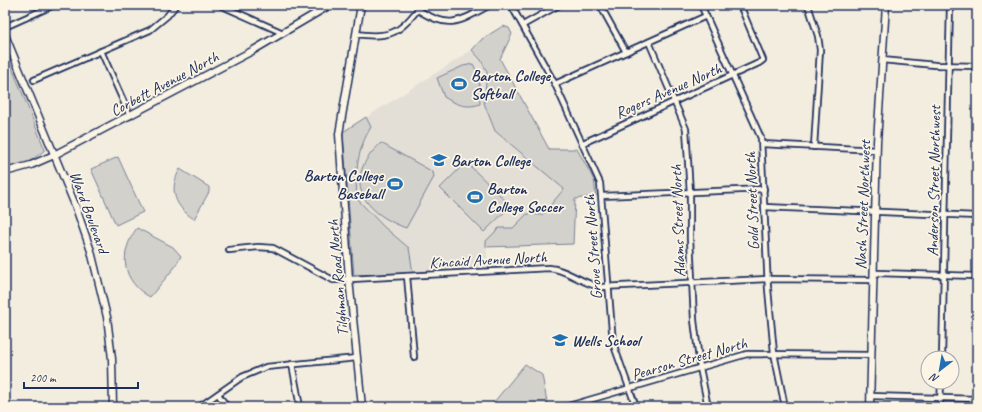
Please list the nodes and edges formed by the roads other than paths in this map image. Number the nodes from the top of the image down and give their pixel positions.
1 (54, 5) edge
2 (176, 5) edge
3 (220, 5) edge
4 (330, 5) edge
5 (361, 5) edge
6 (421, 5) edge
7 (490, 5) edge
8 (511, 5) edge
9 (559, 5) edge
10 (600, 5) edge
11 (701, 5) edge
12 (740, 5) edge
13 (808, 5) edge
14 (886, 5) edge
15 (950, 5) edge
16 (418, 10) junction
17 (706, 16) junction
18 (523, 25) junction
19 (5, 27) edge
20 (284, 33) junction
21 (356, 34) junction
22 (5, 35) edge
23 (649, 42) junction
24 (101, 51) junction
25 (626, 52) junction
26 (882, 60) junction
27 (948, 66) junction
28 (977, 66) edge
29 (732, 75) junction
30 (34, 80) dead end
31 (556, 84) junction
32 (675, 100) junction
33 (130, 116) junction
34 (583, 143) junction
35 (762, 144) junction
36 (814, 147) junction
37 (877, 150) junction
38 (54, 155) junction
39 (5, 172) edge
40 (764, 190) junction
41 (690, 193) junction
42 (602, 196) junction
43 (764, 207) junction
44 (875, 212) junction
45 (945, 215) junction
46 (977, 216) edge
47 (229, 250) dead end
48 (944, 275) junction
49 (407, 276) junction
50 (977, 276) edge
51 (349, 279) junction
52 (767, 279) junction
53 (872, 280) junction
54 (692, 283) junction
55 (608, 287) junction
56 (942, 350) edge
57 (774, 353) junction
58 (870, 355) junction
59 (414, 357) dead end
60 (357, 358) junction
61 (292, 364) junction
62 (700, 368) junction
63 (630, 388) junction
64 (941, 390) edge
65 (218, 394) junction
66 (870, 396) junction
67 (940, 399) junction
68 (977, 399) edge
69 (572, 406) edge
70 (113, 407) edge
71 (199, 407) edge
72 (226, 407) edge
73 (300, 407) edge
74 (362, 407) edge
75 (565, 407) edge
76 (636, 407) edge
77 (708, 407) edge
78 (785, 407) edge
79 (870, 407) edge
80 (940, 407) edge

1 - 19 street
2 - 24 street
3 - 20 street
4 - 20 main road, Corbett Avenue North
5 - 21 main road, Tilghman Road North
6 - 16 street
7 - 16 street
8 - 18 street, Grove Street North
9 - 18 street
10 - 25 street
11 - 17 street, Gold Street North
12 - 29 street, Rogers Avenue North
13 - 36 street
14 - 26 main road, Nash Street Northwest
15 - 27 street, Anderson Street Northwest
16 - 21 street
17 - 23 street
17 - 29 street, Gold Street North
18 - 31 street, Grove Street North
20 - 33 main road, Corbett Avenue North
21 - 51 main road, Tilghman Road North
22 - 38 main road, Ward Boulevard
23 - 25 street
23 - 32 street, Adams Street North
24 - 30 street
24 - 33 street
25 - 31 street
26 - 27 street
26 - 37 main road, Nash Street Northwest
27 - 28 street
27 - 45 street, Anderson Street Northwest
29 - 32 street, Rogers Avenue North
29 - 35 street, Gold Street North
31 - 34 street, Grove Street North
32 - 34 street, Rogers Avenue North
32 - 41 street, Adams Street North
33 - 38 main road, Corbett Avenue North
34 - 42 street, Grove Street North
35 - 36 street
35 - 40 street, Gold Street North
36 - 37 street
37 - 44 main road, Nash Street Northwest
38 - 39 main road, Corbett Avenue North
38 - 70 main road, Ward Boulevard
40 - 41 street
40 - 43 street, Gold Street North
41 - 42 street
41 - 54 street, Adams Street North
42 - 55 street, Grove Street North
43 - 44 street
43 - 52 street, Gold Street North
44 - 45 street
44 - 53 main road, Nash Street Northwest
45 - 46 street
45 - 48 street, Anderson Street Northwest
47 - 51 street, Kincaid Avenue North
48 - 50 street
48 - 53 street, Kincaid Avenue North
48 - 56 street, Anderson Street Northwest
49 - 51 street, Kincaid Avenue North
49 - 55 street, Kincaid Avenue North
49 - 59 street
51 - 60 main road, Tilghman Road North
52 - 53 street, Kincaid Avenue North
52 - 54 street, Kincaid Avenue North
52 - 57 street, Gold Street North
53 - 58 main road, Nash Street Northwest
54 - 55 street, Kincaid Avenue North
54 - 62 street, Adams Street North
55 - 63 street, Grove Street North
57 - 58 street, Pearson Street North
57 - 62 street, Pearson Street North
57 - 78 street, Gold Street North
58 - 66 main road, Nash Street Northwest
60 - 61 street
60 - 74 main road, Tilghman Road North
61 - 65 street
61 - 73 street
62 - 63 street, Pearson Street North
62 - 77 street, Adams Street North
63 - 69 street, Pearson Street North
63 - 76 street, Grove Street North
64 - 67 street
65 - 71 street
65 - 72 street
66 - 67 street
66 - 79 main road, Nash Street Northwest
67 - 68 street
67 - 80 street
69 - 75 street, Pearson Street North

